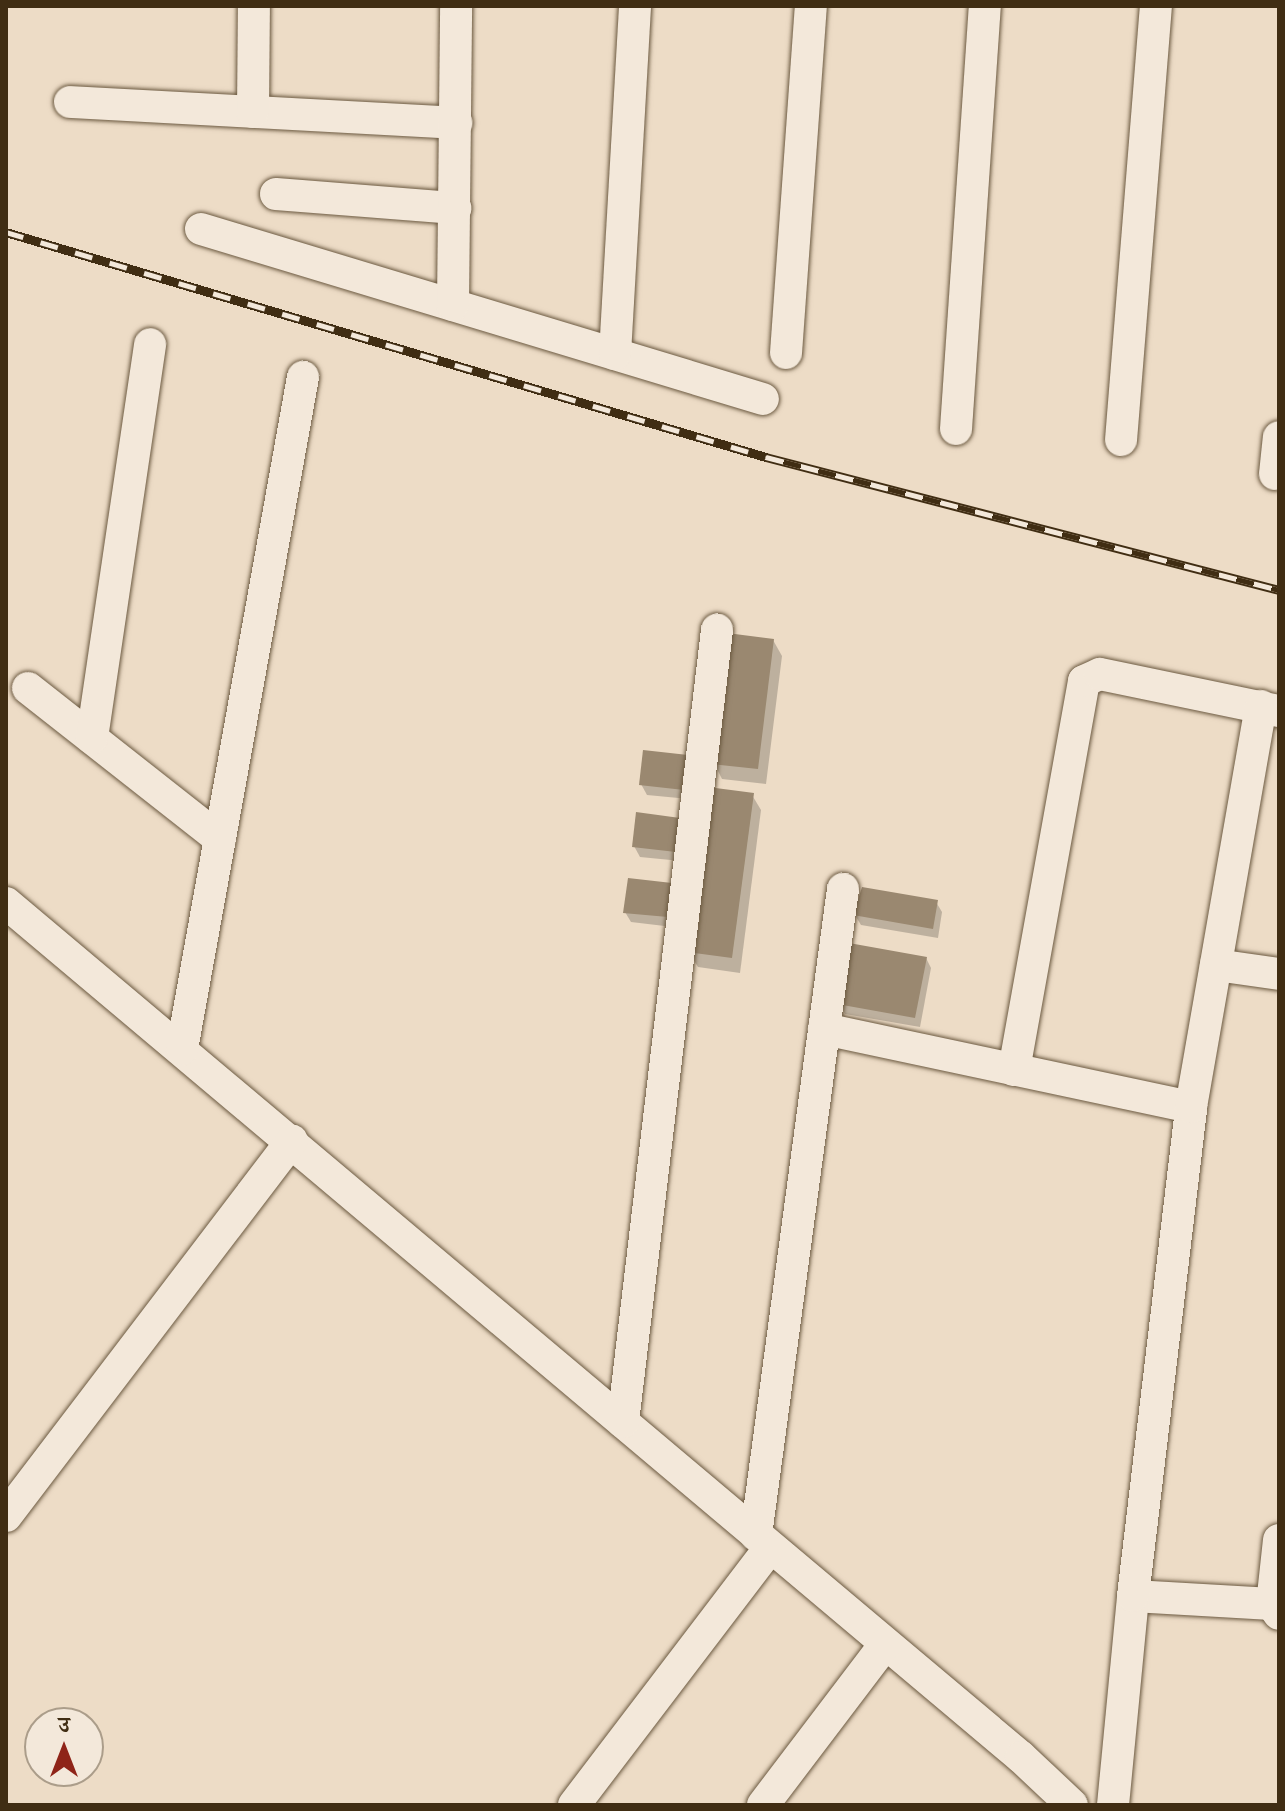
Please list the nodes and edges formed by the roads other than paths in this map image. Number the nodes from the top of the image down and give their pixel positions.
1 (254, 6) edge
2 (456, 6) edge
3 (635, 6) edge
4 (811, 6) edge
5 (985, 6) edge
6 (1156, 6) edge
7 (70, 102) dead end
8 (253, 112) junction
9 (456, 123) junction
10 (276, 194) dead end
11 (455, 208) junction
12 (201, 229) dead end
13 (453, 305) junction
14 (150, 344) dead end
15 (786, 353) dead end
16 (615, 354) junction
17 (303, 377) dead end
18 (763, 399) dead end
19 (956, 429) dead end
20 (1279, 437) edge
21 (1121, 440) dead end
22 (1275, 474) dead end
23 (717, 630) dead end
24 (28, 688) dead end
25 (1270, 709) edge
26 (92, 738) junction
27 (220, 839) junction
28 (843, 889) dead end
29 (6, 903) edge
30 (1216, 965) junction
31 (1279, 974) edge
32 (824, 1029) junction
33 (182, 1049) junction
34 (1014, 1070) junction
35 (1191, 1107) junction
36 (292, 1141) junction
37 (623, 1422) junction
38 (6, 1516) edge
39 (1279, 1540) edge
40 (763, 1542) junction
41 (1276, 1591) edge
42 (1133, 1596) junction
43 (885, 1644) junction
44 (574, 1805) edge
45 (763, 1805) edge
46 (1072, 1805) edge
47 (1113, 1805) edge

1 - 8 street
2 - 9 street
3 - 16 street
4 - 15 street
5 - 19 street
6 - 21 street
7 - 8 street
8 - 9 street
9 - 11 street
10 - 11 street
11 - 13 street
12 - 13 street
13 - 16 street
14 - 26 street
16 - 18 street
17 - 27 street
20 - 22 street
23 - 37 street
24 - 26 street
25 - 30 street
25 - 34 street
26 - 27 street
27 - 33 street
28 - 32 street
29 - 33 street
30 - 31 street
30 - 35 street
32 - 34 street
32 - 40 street
33 - 36 street
34 - 35 street
35 - 42 street
36 - 37 street
36 - 38 street
37 - 40 street
39 - 41 street
40 - 43 street
40 - 44 street
41 - 42 street
42 - 47 street
43 - 45 street
43 - 46 street

